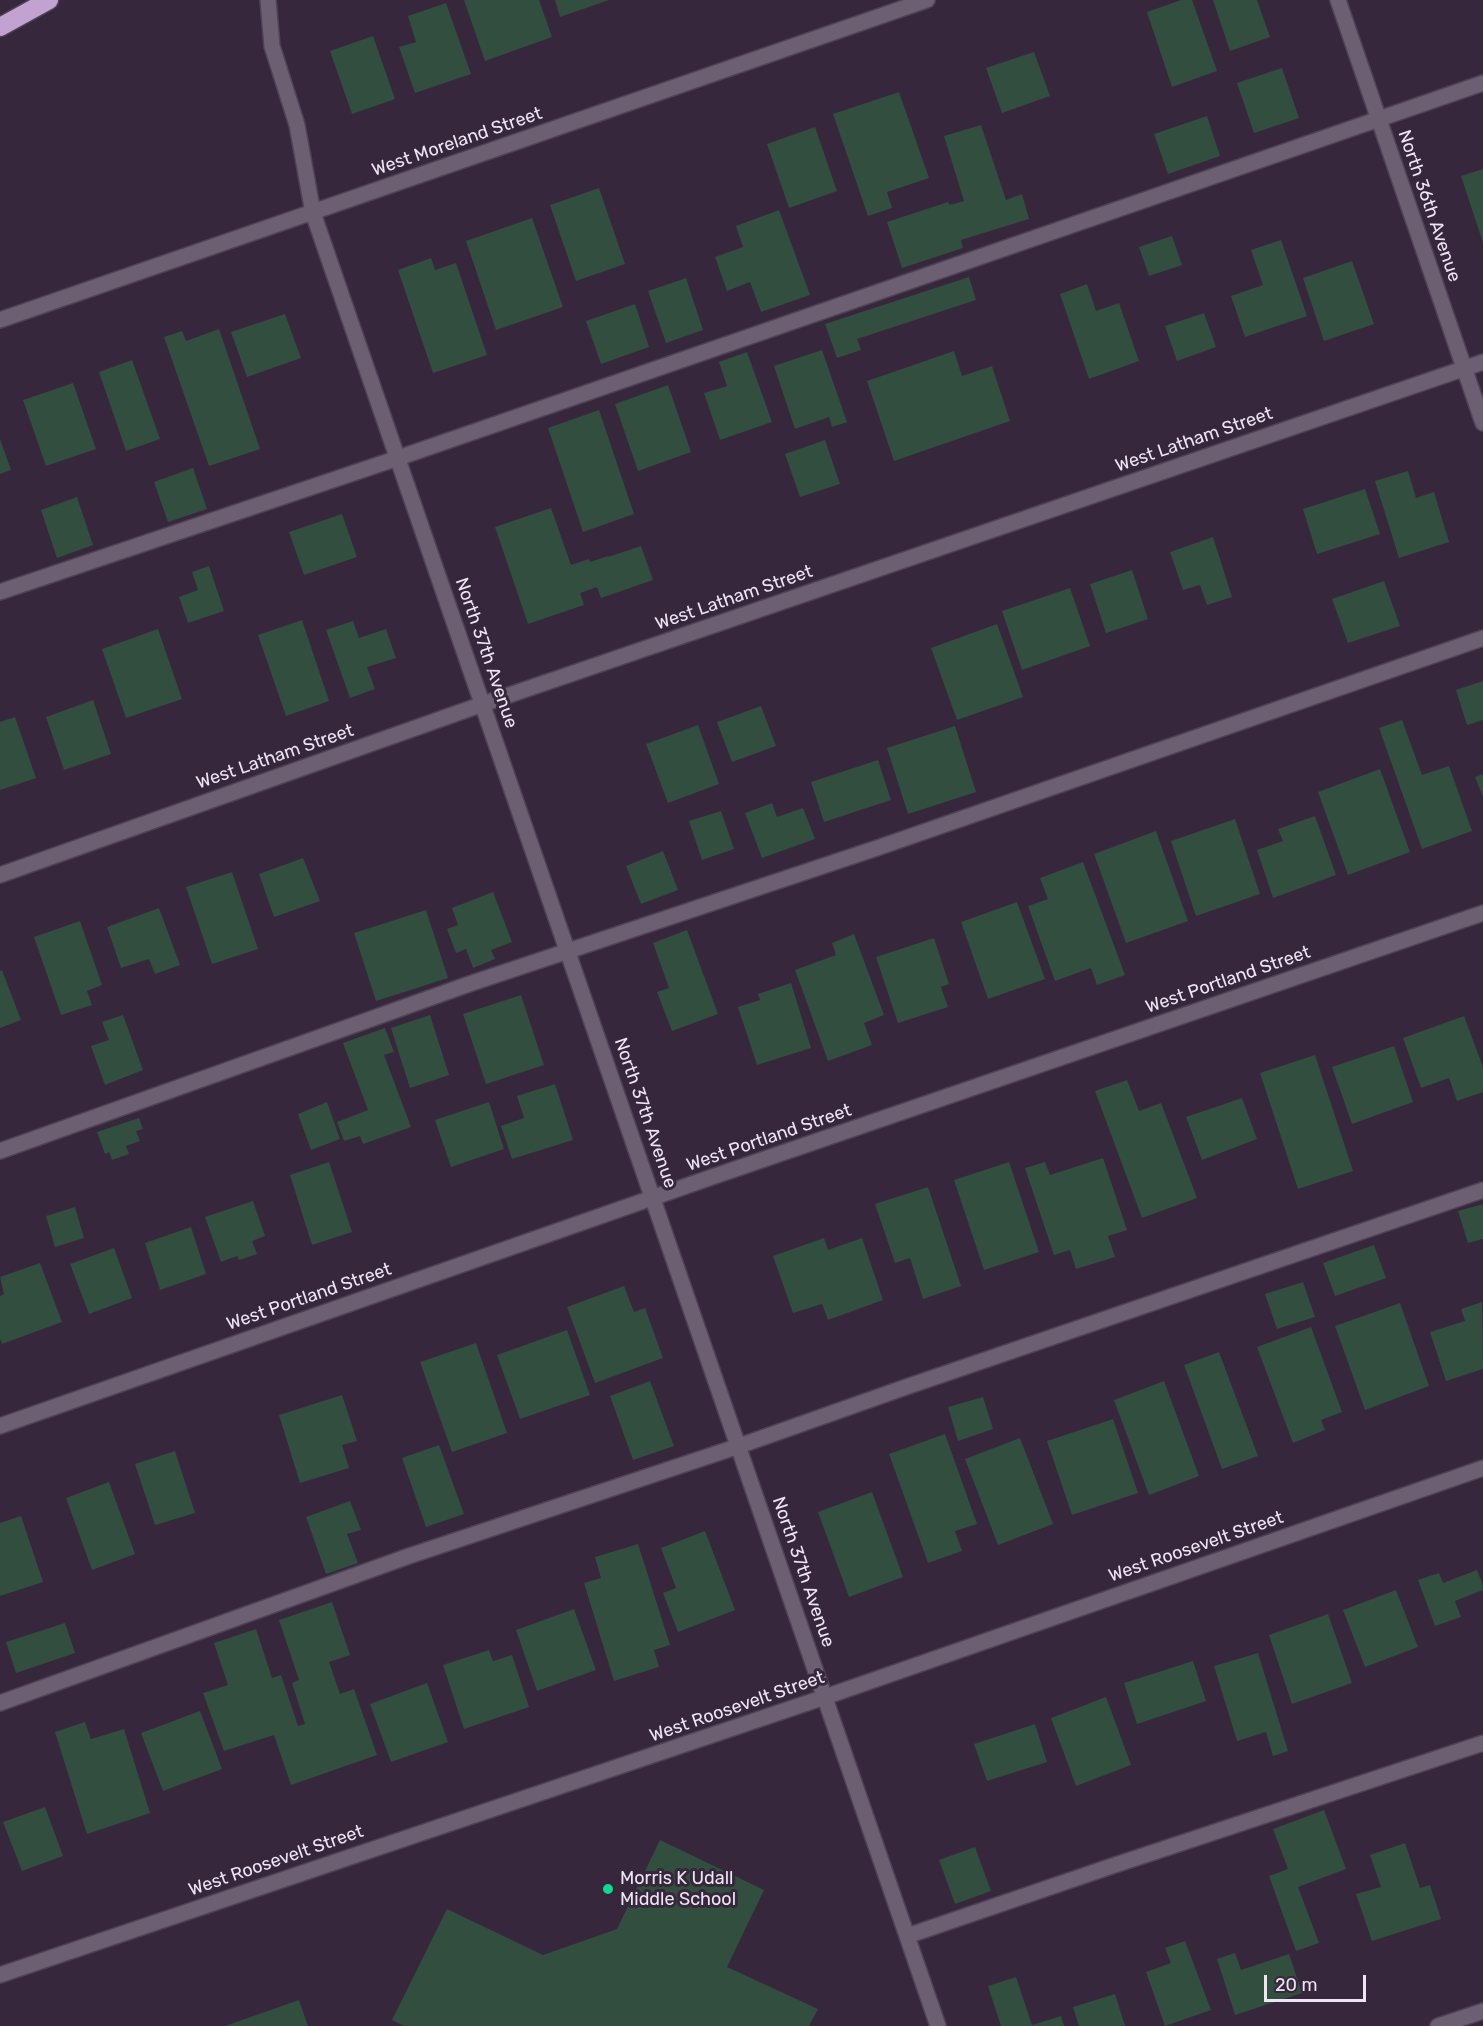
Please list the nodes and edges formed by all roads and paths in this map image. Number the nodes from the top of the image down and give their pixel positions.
1 (49, 0) edge
2 (268, 0) edge
3 (927, 0) edge
4 (1338, 0) edge
5 (0, 27) edge
6 (1483, 83) edge
7 (1378, 119) junction
8 (314, 213) junction
9 (0, 320) edge
10 (1483, 362) edge
11 (1463, 369) junction
12 (1483, 423) edge
13 (398, 458) junction
14 (0, 592) edge
15 (1483, 638) edge
16 (483, 704) junction
17 (0, 875) edge
18 (1483, 913) edge
19 (568, 952) junction
20 (0, 1151) edge
21 (1483, 1190) edge
22 (653, 1198) junction
23 (0, 1426) edge
24 (739, 1446) junction
25 (1483, 1468) edge
26 (825, 1697) junction
27 (0, 1703) edge
28 (1483, 1743) edge
29 (908, 1936) junction
30 (0, 1975) edge
31 (1483, 2011) edge
32 (938, 2026) edge
33 (1438, 2026) edge

1 - 5 highway
2 - 8 street, North 37th Avenue
3 - 8 street, West Moreland Street
4 - 7 street, North 36th Avenue
6 - 7 street
7 - 11 street, North 36th Avenue
7 - 13 street
8 - 9 street, West Moreland Street
8 - 13 street, North 37th Avenue
10 - 11 street, West Latham Street
11 - 12 street, North 36th Avenue
11 - 16 street, West Latham Street
13 - 14 street
13 - 16 street, North 37th Avenue
15 - 19 street
16 - 17 street, West Latham Street
16 - 19 street, North 37th Avenue
18 - 22 street, West Portland Street
19 - 20 street
19 - 22 street, North 37th Avenue
21 - 24 street
22 - 23 street, West Portland Street
22 - 24 street, North 37th Avenue
24 - 26 street, North 37th Avenue
24 - 27 street
25 - 26 street, West Roosevelt Street
26 - 29 street, North 37th Avenue
26 - 30 street, West Roosevelt Street
28 - 29 street
29 - 32 street, North 37th Avenue
31 - 33 street

